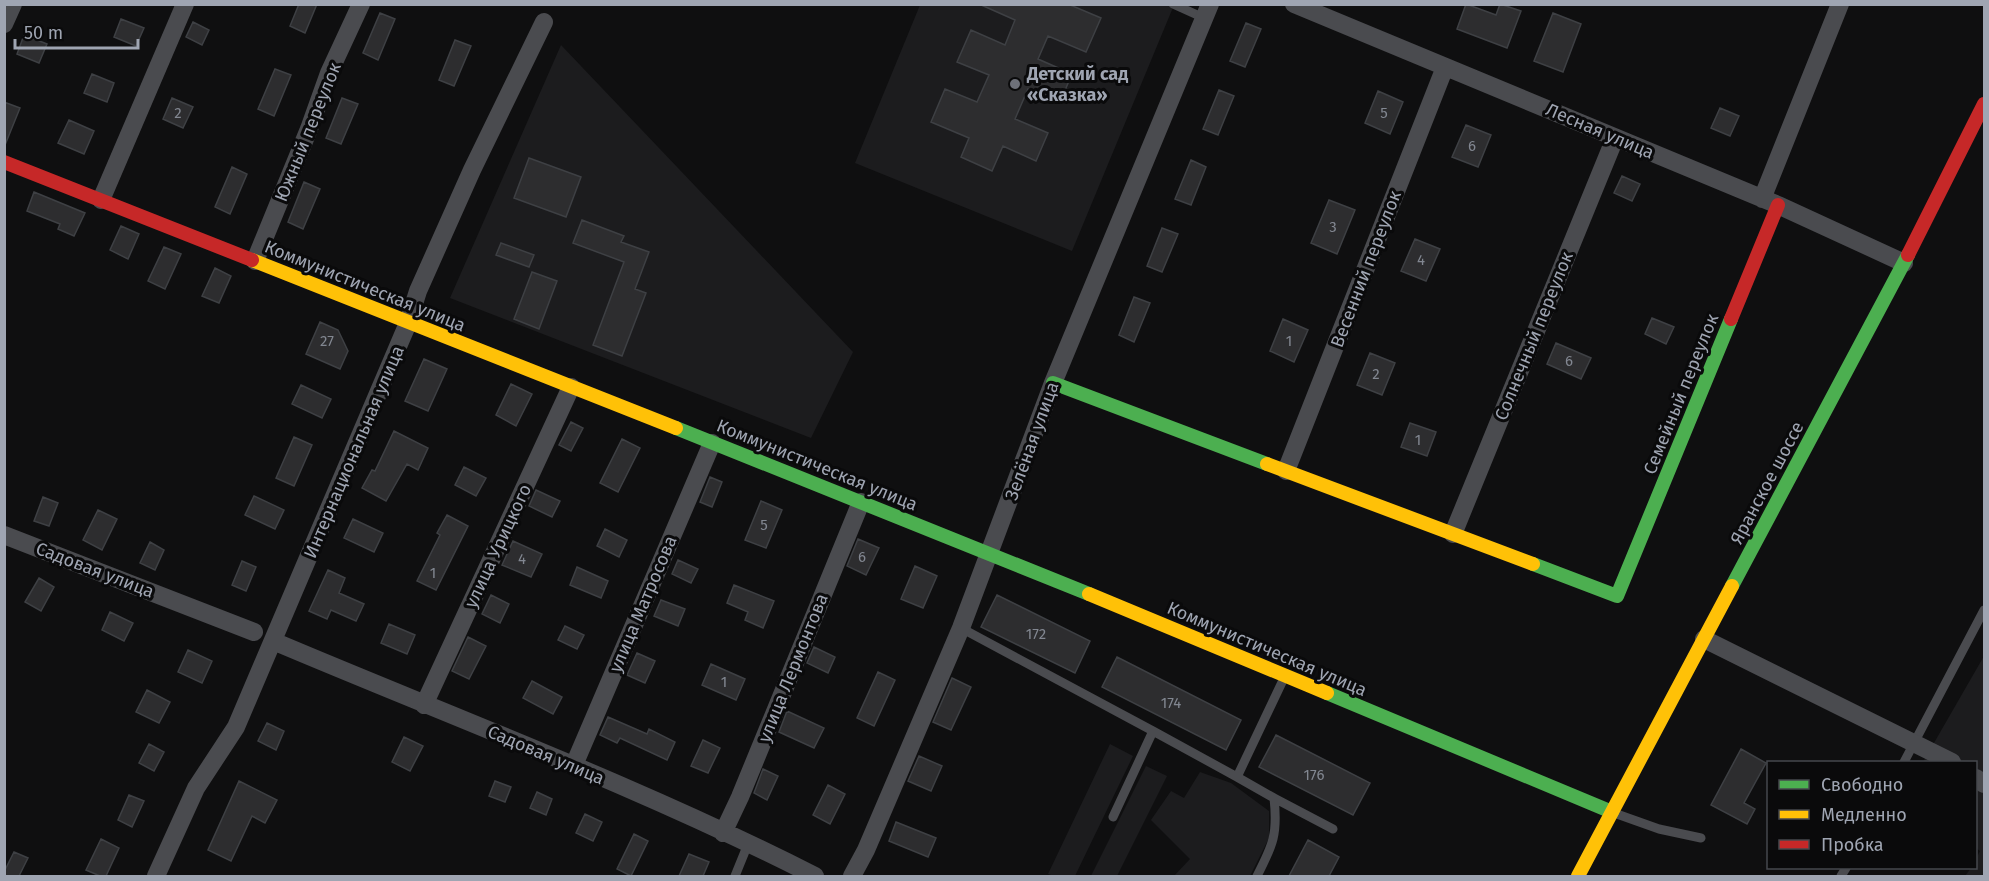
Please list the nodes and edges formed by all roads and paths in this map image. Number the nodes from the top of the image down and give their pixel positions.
1 (13, 4) edge
2 (185, 4) edge
3 (361, 4) edge
4 (1173, 4) edge
5 (1294, 4) edge
6 (1840, 4) edge
7 (1207, 11) edge
8 (544, 22) dead end
9 (4, 24) edge
10 (1445, 67) junction
11 (1984, 104) edge
12 (1615, 138) junction
13 (4, 162) edge
14 (101, 200) junction
15 (1770, 202) junction
16 (255, 261) junction
17 (1904, 263) junction
18 (408, 323) junction
19 (1053, 383) junction
20 (571, 387) junction
21 (712, 443) junction
22 (1286, 471) junction
23 (861, 502) junction
24 (1453, 534) junction
25 (4, 535) edge
26 (990, 553) junction
27 (1984, 610) edge
28 (961, 628) junction
29 (254, 632) dead end
30 (1704, 639) junction
31 (273, 641) junction
32 (1285, 676) junction
33 (424, 705) junction
34 (1153, 731) junction
35 (1914, 744) junction
36 (1905, 761) edge
37 (1950, 761) edge
38 (574, 765) junction
39 (1237, 777) junction
40 (1274, 798) junction
41 (1612, 812) junction
42 (1113, 817) dead end
43 (1333, 829) dead end
44 (723, 832) junction
45 (1701, 838) dead end
46 (748, 844) junction
47 (156, 876) edge
48 (735, 876) edge
49 (815, 876) edge
50 (852, 876) edge
51 (1257, 876) edge
52 (1578, 876) edge

1 - 9 street
2 - 14 street
3 - 16 street, Южный переулок
4 - 7 lane
5 - 10 street, Лесная улица
6 - 15 street
7 - 19 street, Зелёная улица
8 - 18 street, Интернациональная улица
10 - 12 street, Лесная улица
10 - 22 street, Весенний переулок
11 - 17 street, Яранское шоссе
12 - 15 street, Лесная улица
12 - 24 street, Солнечный переулок
13 - 14 street, Коммунистическая улица
14 - 16 street, Коммунистическая улица
15 - 17 street, Лесная улица
15 - 24 street, Семейный переулок
16 - 18 street, Коммунистическая улица
17 - 30 street, Яранское шоссе
18 - 20 street, Коммунистическая улица
18 - 31 street, Интернациональная улица
19 - 22 street
19 - 26 street, Зелёная улица
20 - 21 street, Коммунистическая улица
20 - 33 street, улица Урицкого
21 - 23 street, Коммунистическая улица
21 - 38 street, улица Матросова
22 - 24 street
23 - 26 street, Коммунистическая улица
23 - 44 street, улица Лермонтова
25 - 29 street, Садовая улица
26 - 28 street, Зелёная улица
26 - 32 street, Коммунистическая улица
27 - 35 lane
28 - 34 lane
28 - 50 street, Зелёная улица
30 - 35 street
30 - 41 street, Яранское шоссе
31 - 33 street, Садовая улица
31 - 47 street, Интернациональная улица
32 - 39 lane
32 - 41 street, Коммунистическая улица
33 - 38 street, Садовая улица
34 - 39 lane
34 - 42 lane
35 - 36 lane
35 - 37 street
38 - 44 street, Садовая улица
39 - 40 lane
40 - 43 lane
40 - 51 lane
41 - 45 lane
41 - 52 street, Яранское шоссе
44 - 46 street, Садовая улица
46 - 48 lane
46 - 49 street, Садовая улица

